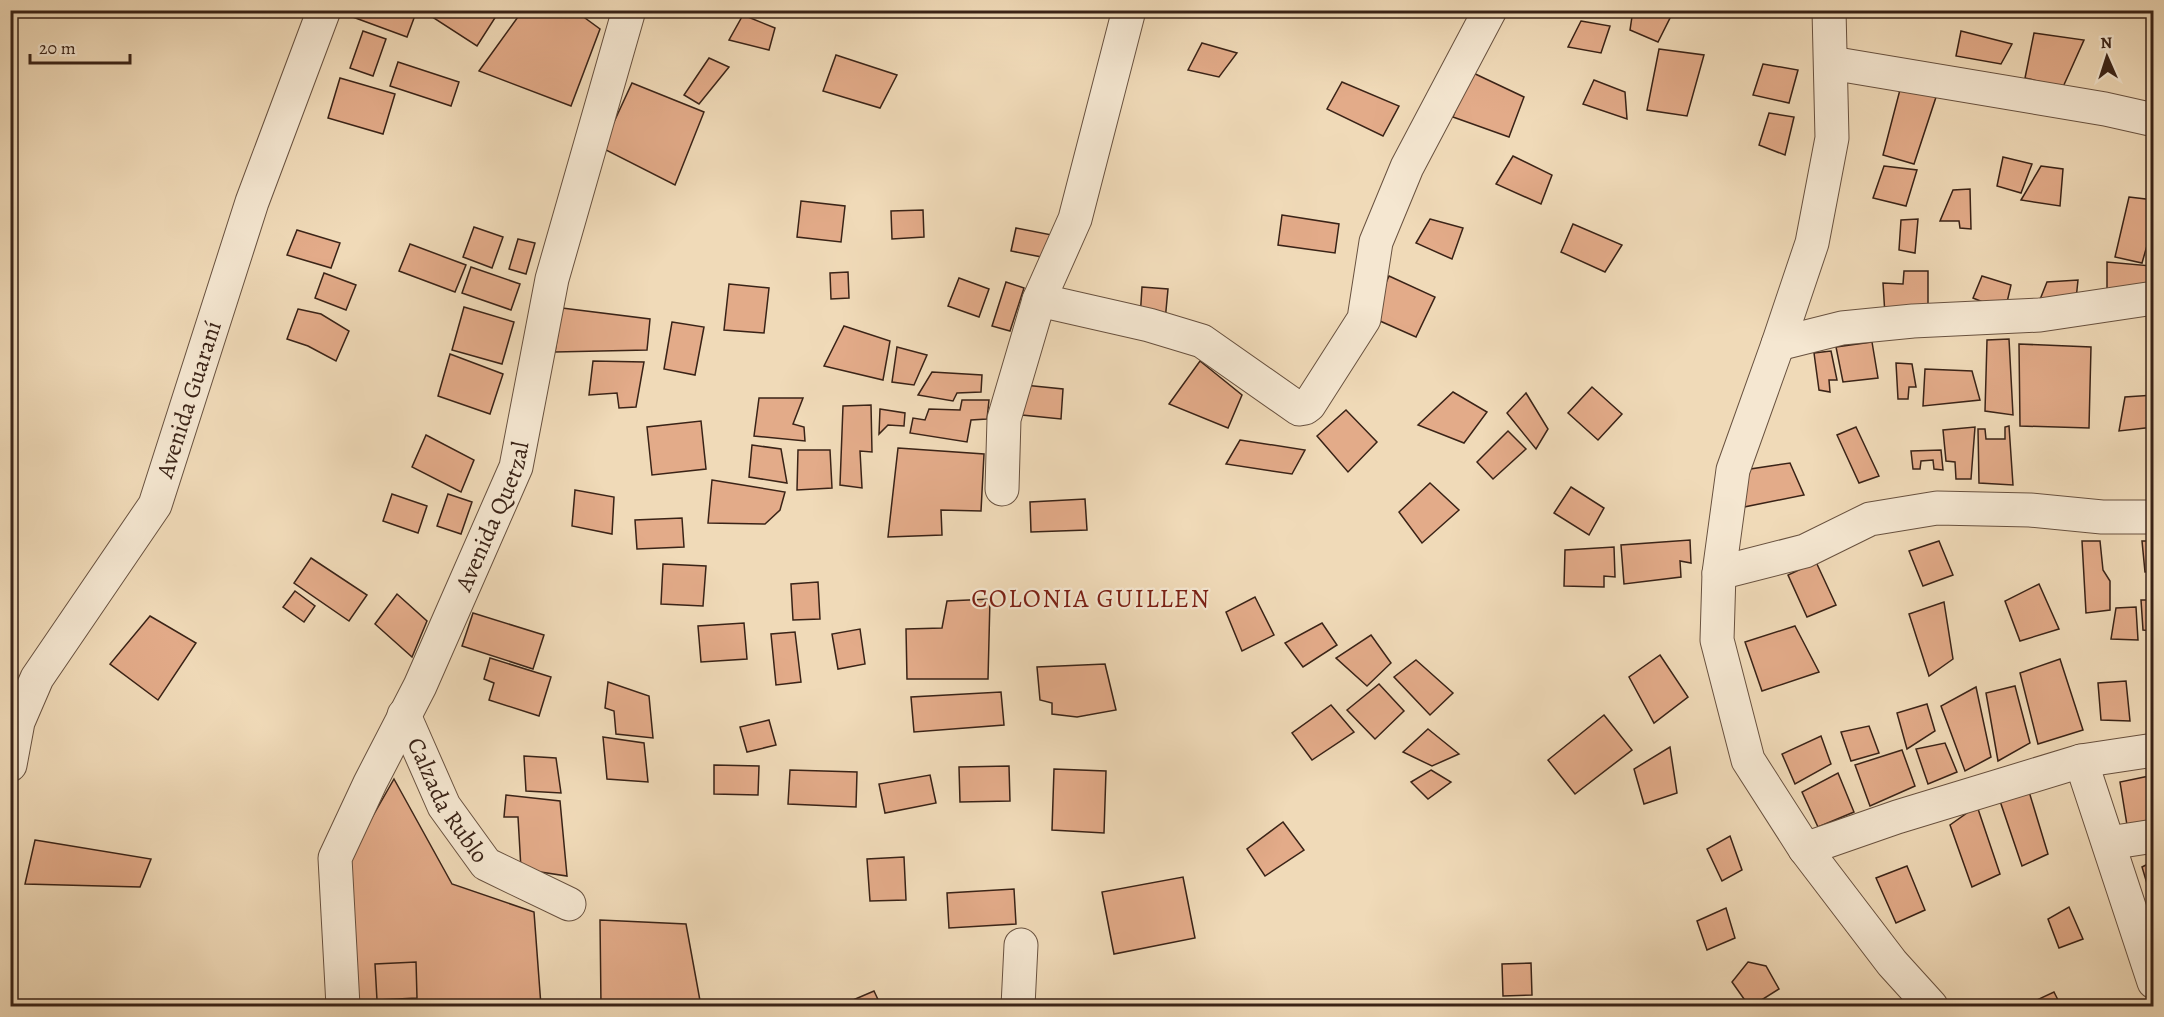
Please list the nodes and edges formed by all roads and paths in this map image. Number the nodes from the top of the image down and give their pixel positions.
1 (324, 10) edge
2 (1129, 10) edge
3 (1490, 10) edge
4 (1829, 10) edge
5 (624, 12) edge
6 (1832, 63) junction
7 (2154, 120) edge
8 (2154, 298) edge
9 (1039, 300) junction
10 (1778, 344) junction
11 (1002, 489) dead end
12 (2154, 517) edge
13 (1719, 573) junction
14 (404, 715) junction
15 (2154, 750) edge
16 (2081, 761) junction
17 (10, 765) edge
18 (2154, 836) edge
19 (2109, 843) junction
20 (1805, 849) junction
21 (569, 904) dead end
22 (1020, 945) dead end
23 (2154, 982) edge
24 (343, 1006) edge
25 (1018, 1006) edge
26 (1931, 1006) edge

1 - 17 street, Avenida Guaraní
2 - 9 street
3 - 9 street
4 - 6 street
5 - 14 street, Avenida Quetzal
6 - 7 street
6 - 10 street
8 - 10 street
9 - 11 street
10 - 13 street
12 - 13 street
13 - 20 street
14 - 21 street, Calzada Rublo
14 - 24 street, Avenida Quetzal
15 - 16 street
16 - 19 street
16 - 20 street
18 - 19 street
19 - 23 street
20 - 26 street
22 - 25 street

